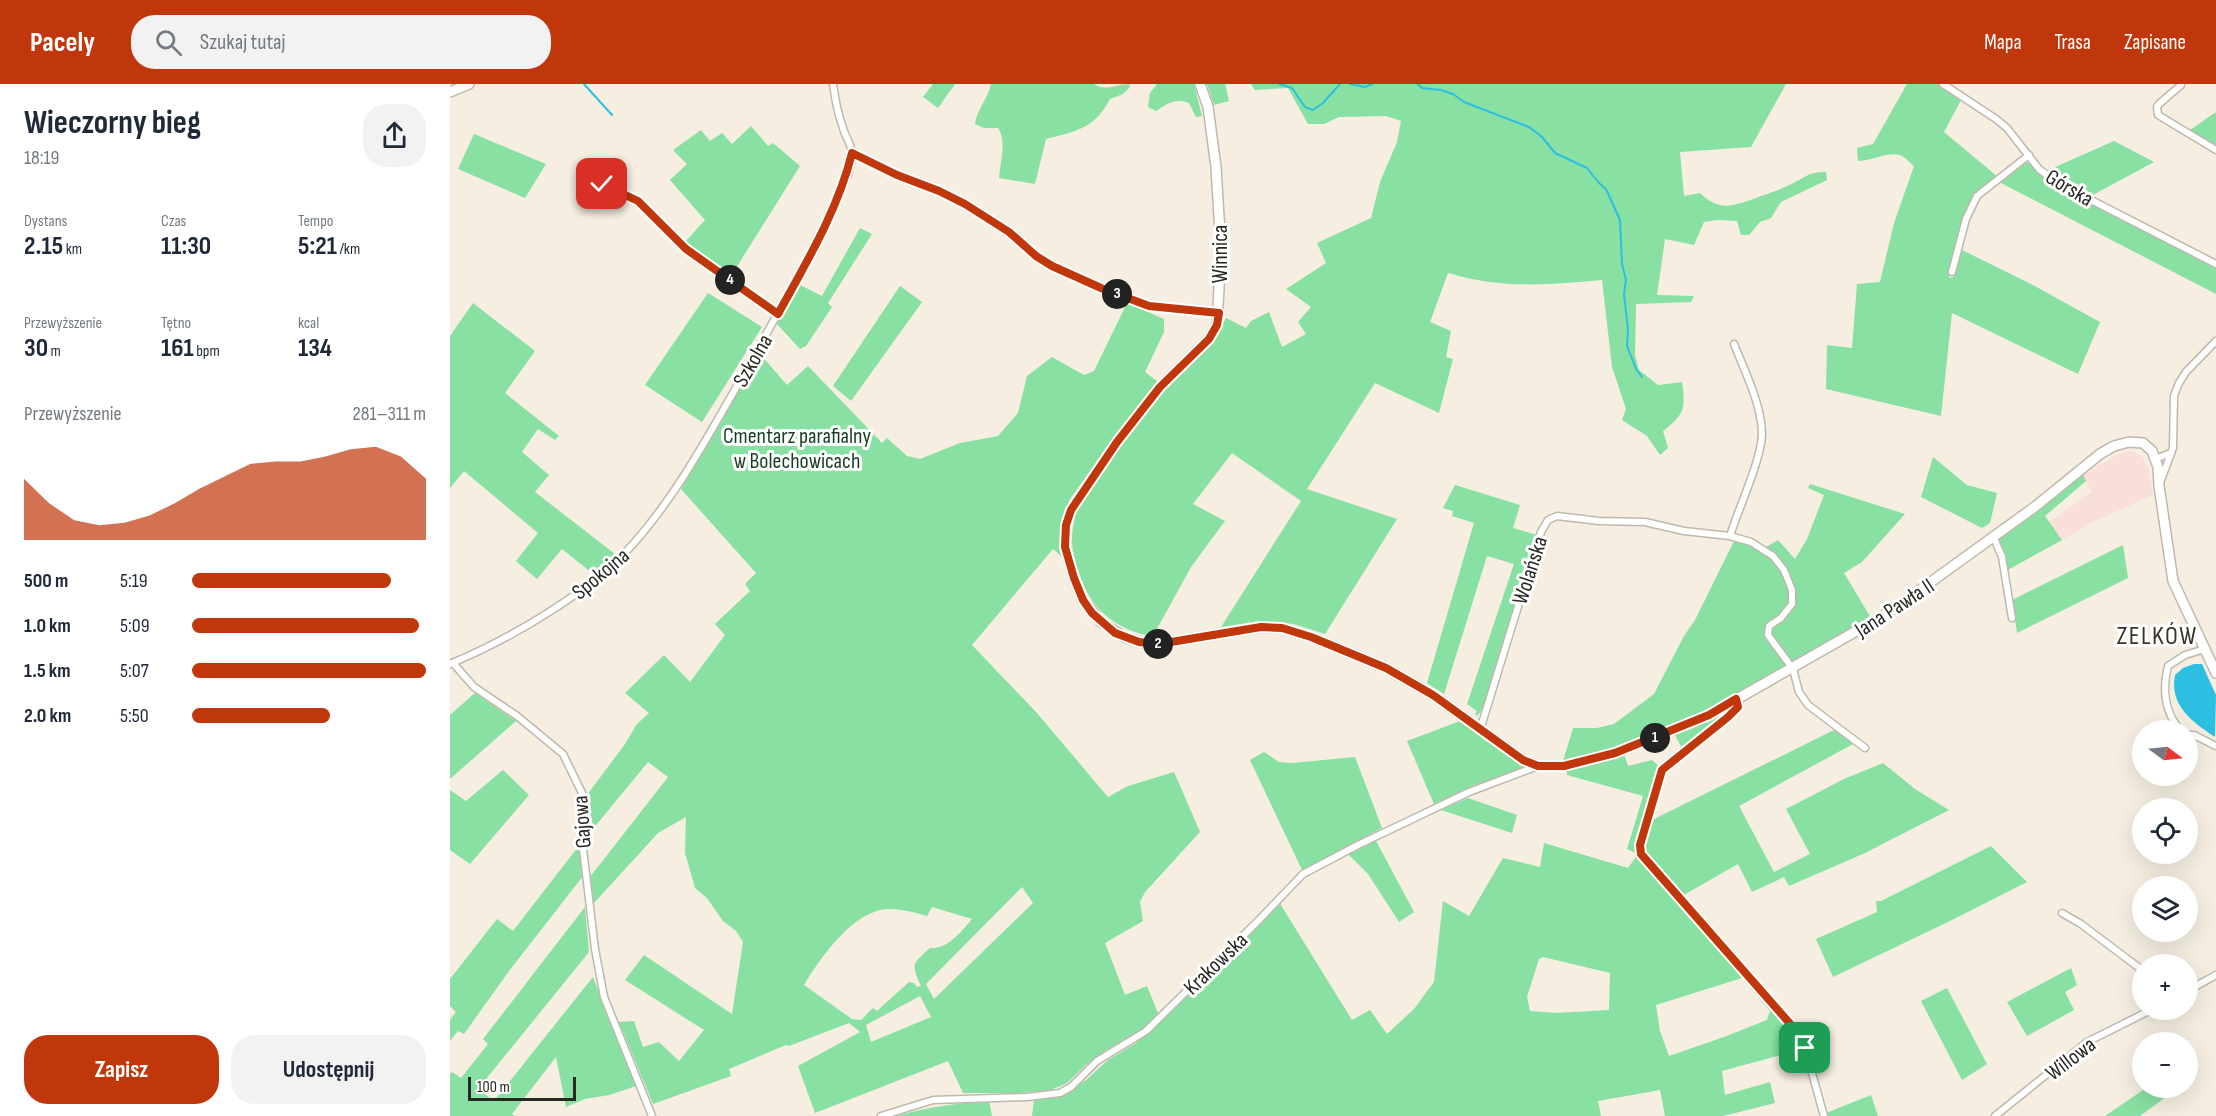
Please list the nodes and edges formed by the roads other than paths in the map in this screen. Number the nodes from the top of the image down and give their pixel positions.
1 (469, 84) edge
2 (833, 84) edge
3 (1200, 84) edge
4 (1943, 84) edge
5 (2181, 85) edge
6 (450, 92) edge
7 (2216, 150) edge
8 (852, 153) junction
9 (2029, 155) junction
10 (602, 184) dead end
11 (2216, 264) edge
12 (1953, 272) dead end
13 (1219, 313) junction
14 (778, 314) junction
15 (2216, 342) edge
16 (1734, 344) dead end
17 (708, 436) joint
18 (2171, 453) junction
19 (2155, 459) junction
20 (2159, 486) junction
21 (1730, 536) junction
22 (1993, 536) junction
23 (2012, 618) dead end
24 (2205, 649) junction
25 (452, 664) edge
26 (1793, 669) junction
27 (2216, 673) edge
28 (1433, 695) joint
29 (1736, 699) junction
30 (2174, 720) edge
31 (1480, 730) junction
32 (2198, 737) edge
33 (2216, 746) edge
34 (1865, 748) dead end
35 (1538, 766) junction
36 (2062, 913) dead end
37 (2132, 962) edge
38 (2216, 975) edge
39 (2198, 985) edge
40 (2132, 1020) edge
41 (652, 1116) edge
42 (882, 1116) edge
43 (1824, 1116) edge
44 (1995, 1116) edge

1 - 6 street
2 - 8 street
3 - 13 street, Winnica
4 - 9 street, Górska
5 - 7 street
8 - 13 street
8 - 14 street, Szkolna
9 - 11 street, Górska
9 - 12 street
10 - 14 street
13 - 28 street, Winnica
14 - 17 street, Szkolna
15 - 18 street
16 - 21 street
17 - 25 street, Spokojna
18 - 19 street
18 - 20 street
19 - 20 street
19 - 22 street, Jana Pawła II
20 - 24 street
21 - 26 street, Wolańska
21 - 31 street, Wolańska
22 - 23 street
22 - 26 street, Jana Pawła II
24 - 27 street
24 - 30 street
25 - 41 street, Gajowa
26 - 29 street, Jana Pawła II
26 - 34 street
28 - 31 street, Jana Pawła II
29 - 35 street, Jana Pawła II
29 - 43 street
31 - 35 street, Jana Pawła II
32 - 33 street
35 - 42 street, Krakowska
36 - 37 street
38 - 39 street
40 - 44 street, Willowa

